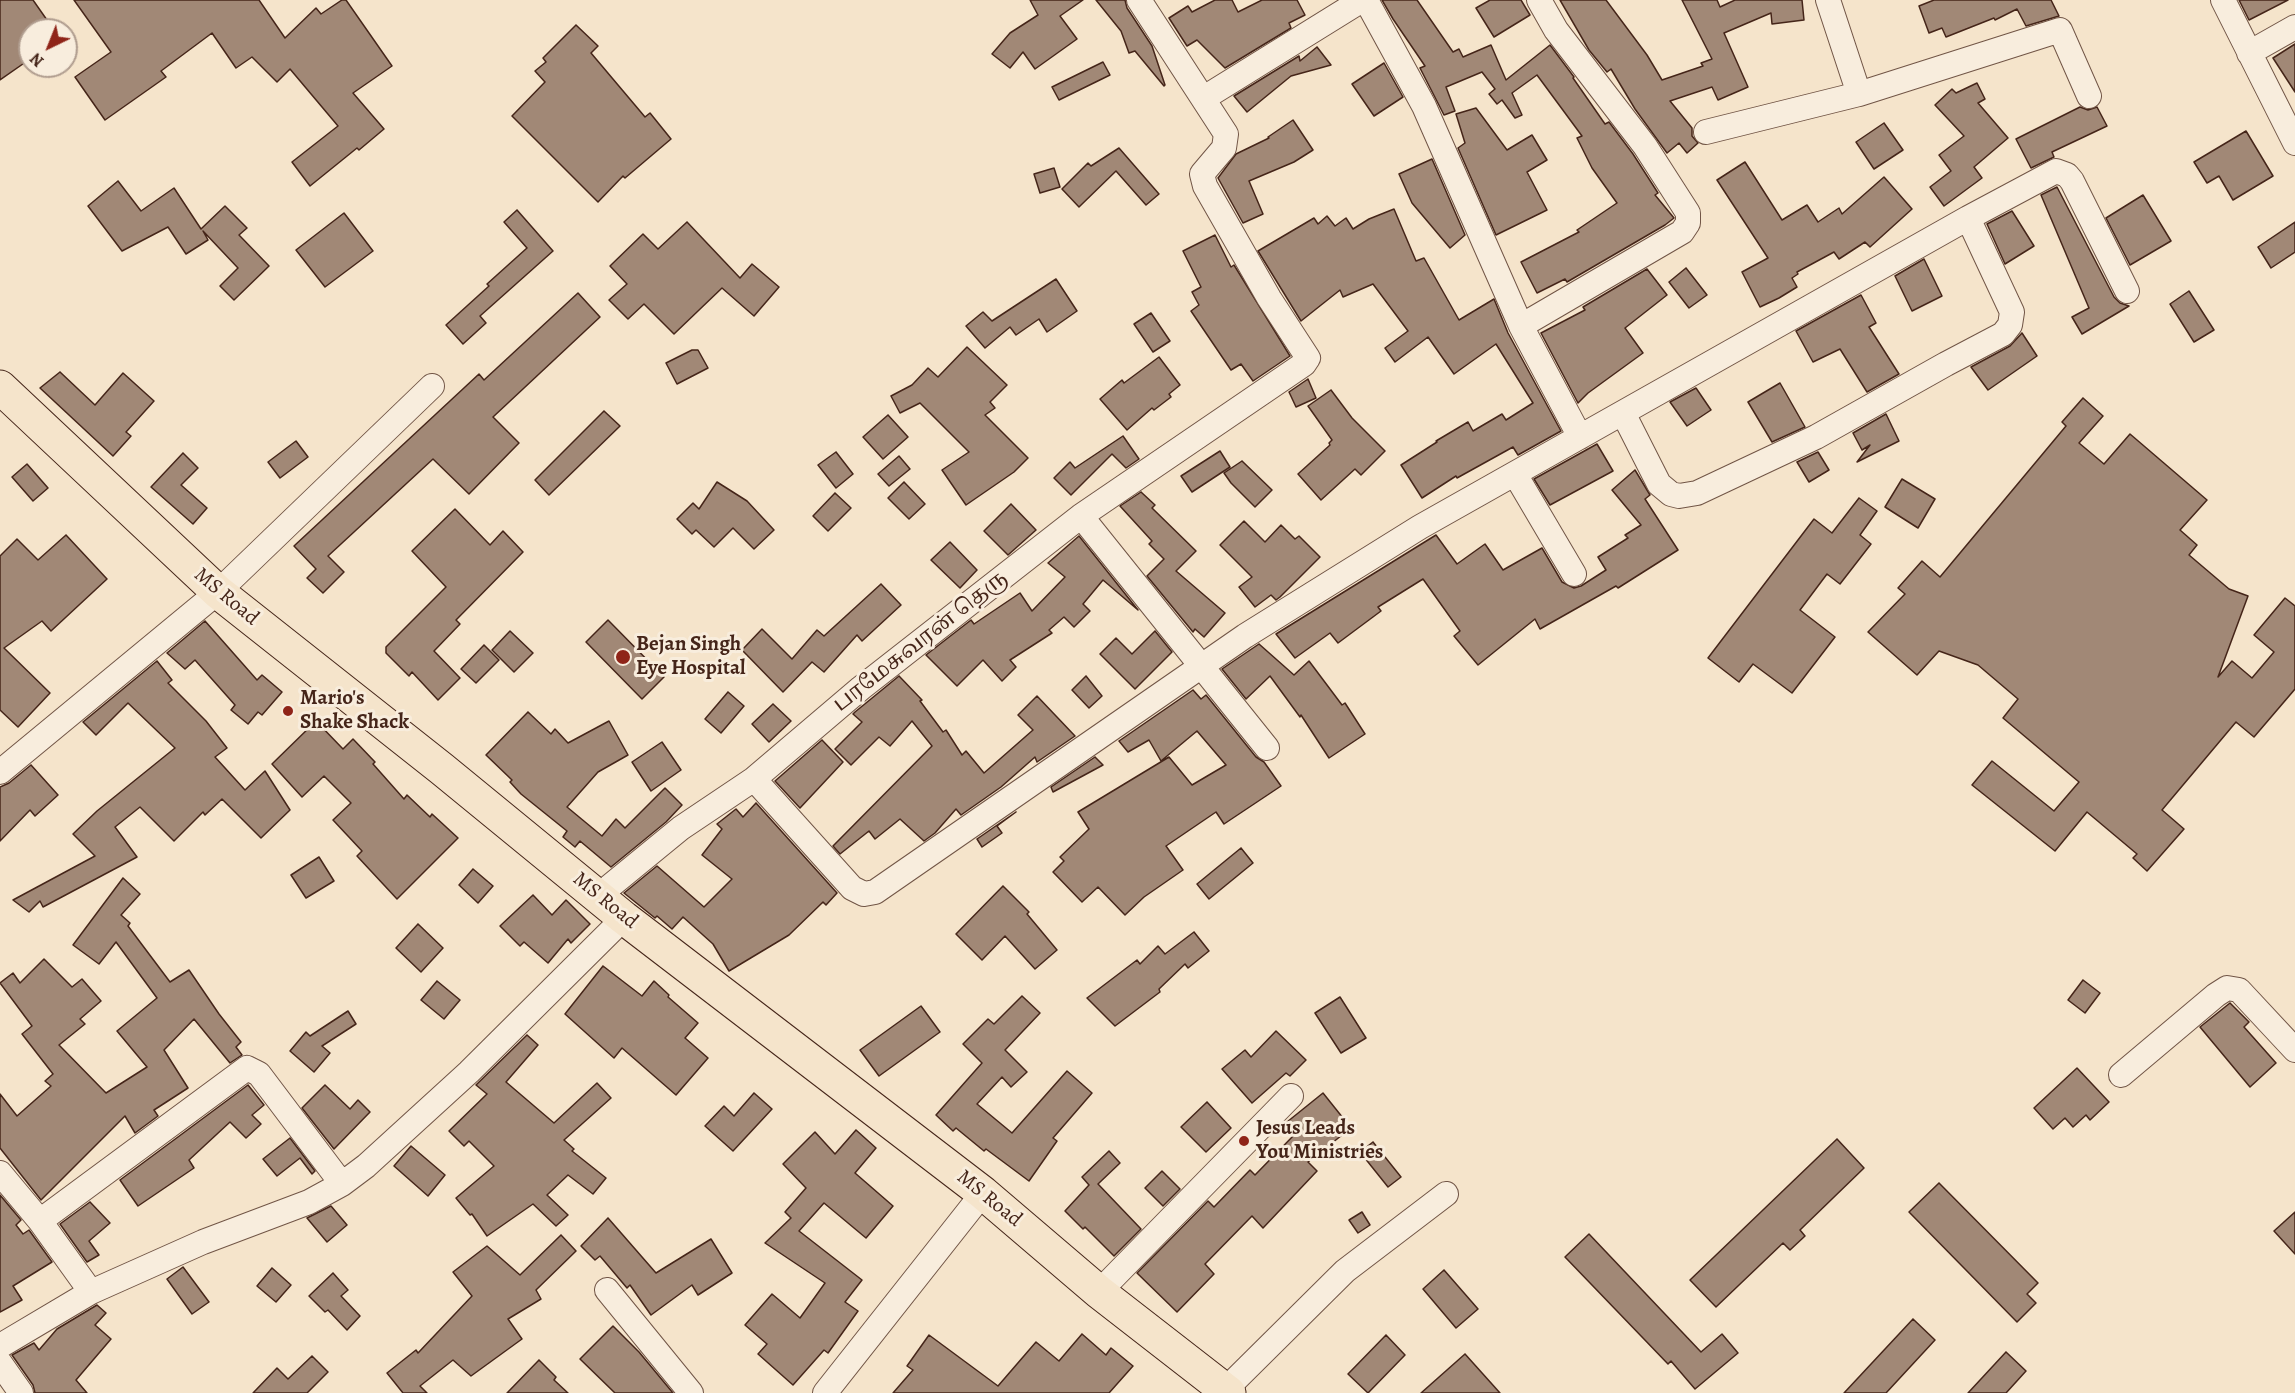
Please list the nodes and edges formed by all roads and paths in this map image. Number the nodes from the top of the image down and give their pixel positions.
1 (1139, 0) edge
2 (1362, 0) edge
3 (1366, 0) edge
4 (1539, 0) edge
5 (1828, 0) edge
6 (2223, 0) edge
7 (2295, 27) edge
8 (2249, 53) junction
9 (1858, 94) junction
10 (2089, 96) dead end
11 (1204, 98) junction
12 (1706, 132) dead end
13 (2295, 143) edge
14 (1968, 218) junction
15 (2127, 291) dead end
16 (1521, 326) junction
17 (432, 386) dead end
18 (0, 387) edge
19 (1623, 413) junction
20 (1580, 437) junction
21 (1515, 474) junction
22 (1081, 516) junction
23 (1574, 574) dead end
24 (218, 592) junction
25 (1202, 665) junction
26 (1267, 748) dead end
27 (0, 772) edge
28 (754, 779) junction
29 (598, 896) junction
30 (624, 918) junction
31 (2295, 1050) edge
32 (2121, 1075) dead end
33 (1291, 1096) dead end
34 (0, 1173) edge
35 (342, 1184) junction
36 (983, 1193) junction
37 (1446, 1194) dead end
38 (39, 1221) junction
39 (607, 1290) dead end
40 (91, 1292) junction
41 (1099, 1292) junction
42 (0, 1346) edge
43 (0, 1363) edge
44 (1227, 1391) edge
45 (21, 1393) edge
46 (691, 1393) edge
47 (825, 1393) edge

1 - 11 street
2 - 11 street
3 - 16 street
4 - 16 street
5 - 9 street
6 - 8 street
7 - 8 street
8 - 13 street
9 - 10 street
9 - 12 street
11 - 22 street, பரமேசுவரன் தெரு
14 - 15 street
14 - 19 street
14 - 19 street
16 - 20 street
17 - 24 street
18 - 24 highway, MS Road
19 - 20 street
20 - 21 street
21 - 23 street
21 - 25 street
22 - 25 street
22 - 28 street, பரமேசுவரன் தெரு
24 - 27 street
24 - 29 highway, MS Road
25 - 26 street
25 - 28 street
28 - 29 street, பரமேசுவரன் தெரு
29 - 30 highway, MS Road
30 - 35 street
30 - 36 highway, MS Road
31 - 32 street
33 - 41 street
34 - 38 street
35 - 38 street
35 - 40 street
36 - 41 highway, MS Road
36 - 47 street
37 - 44 street
38 - 40 street
39 - 46 street
40 - 42 street
41 - 44 highway, MS Road
43 - 45 street

